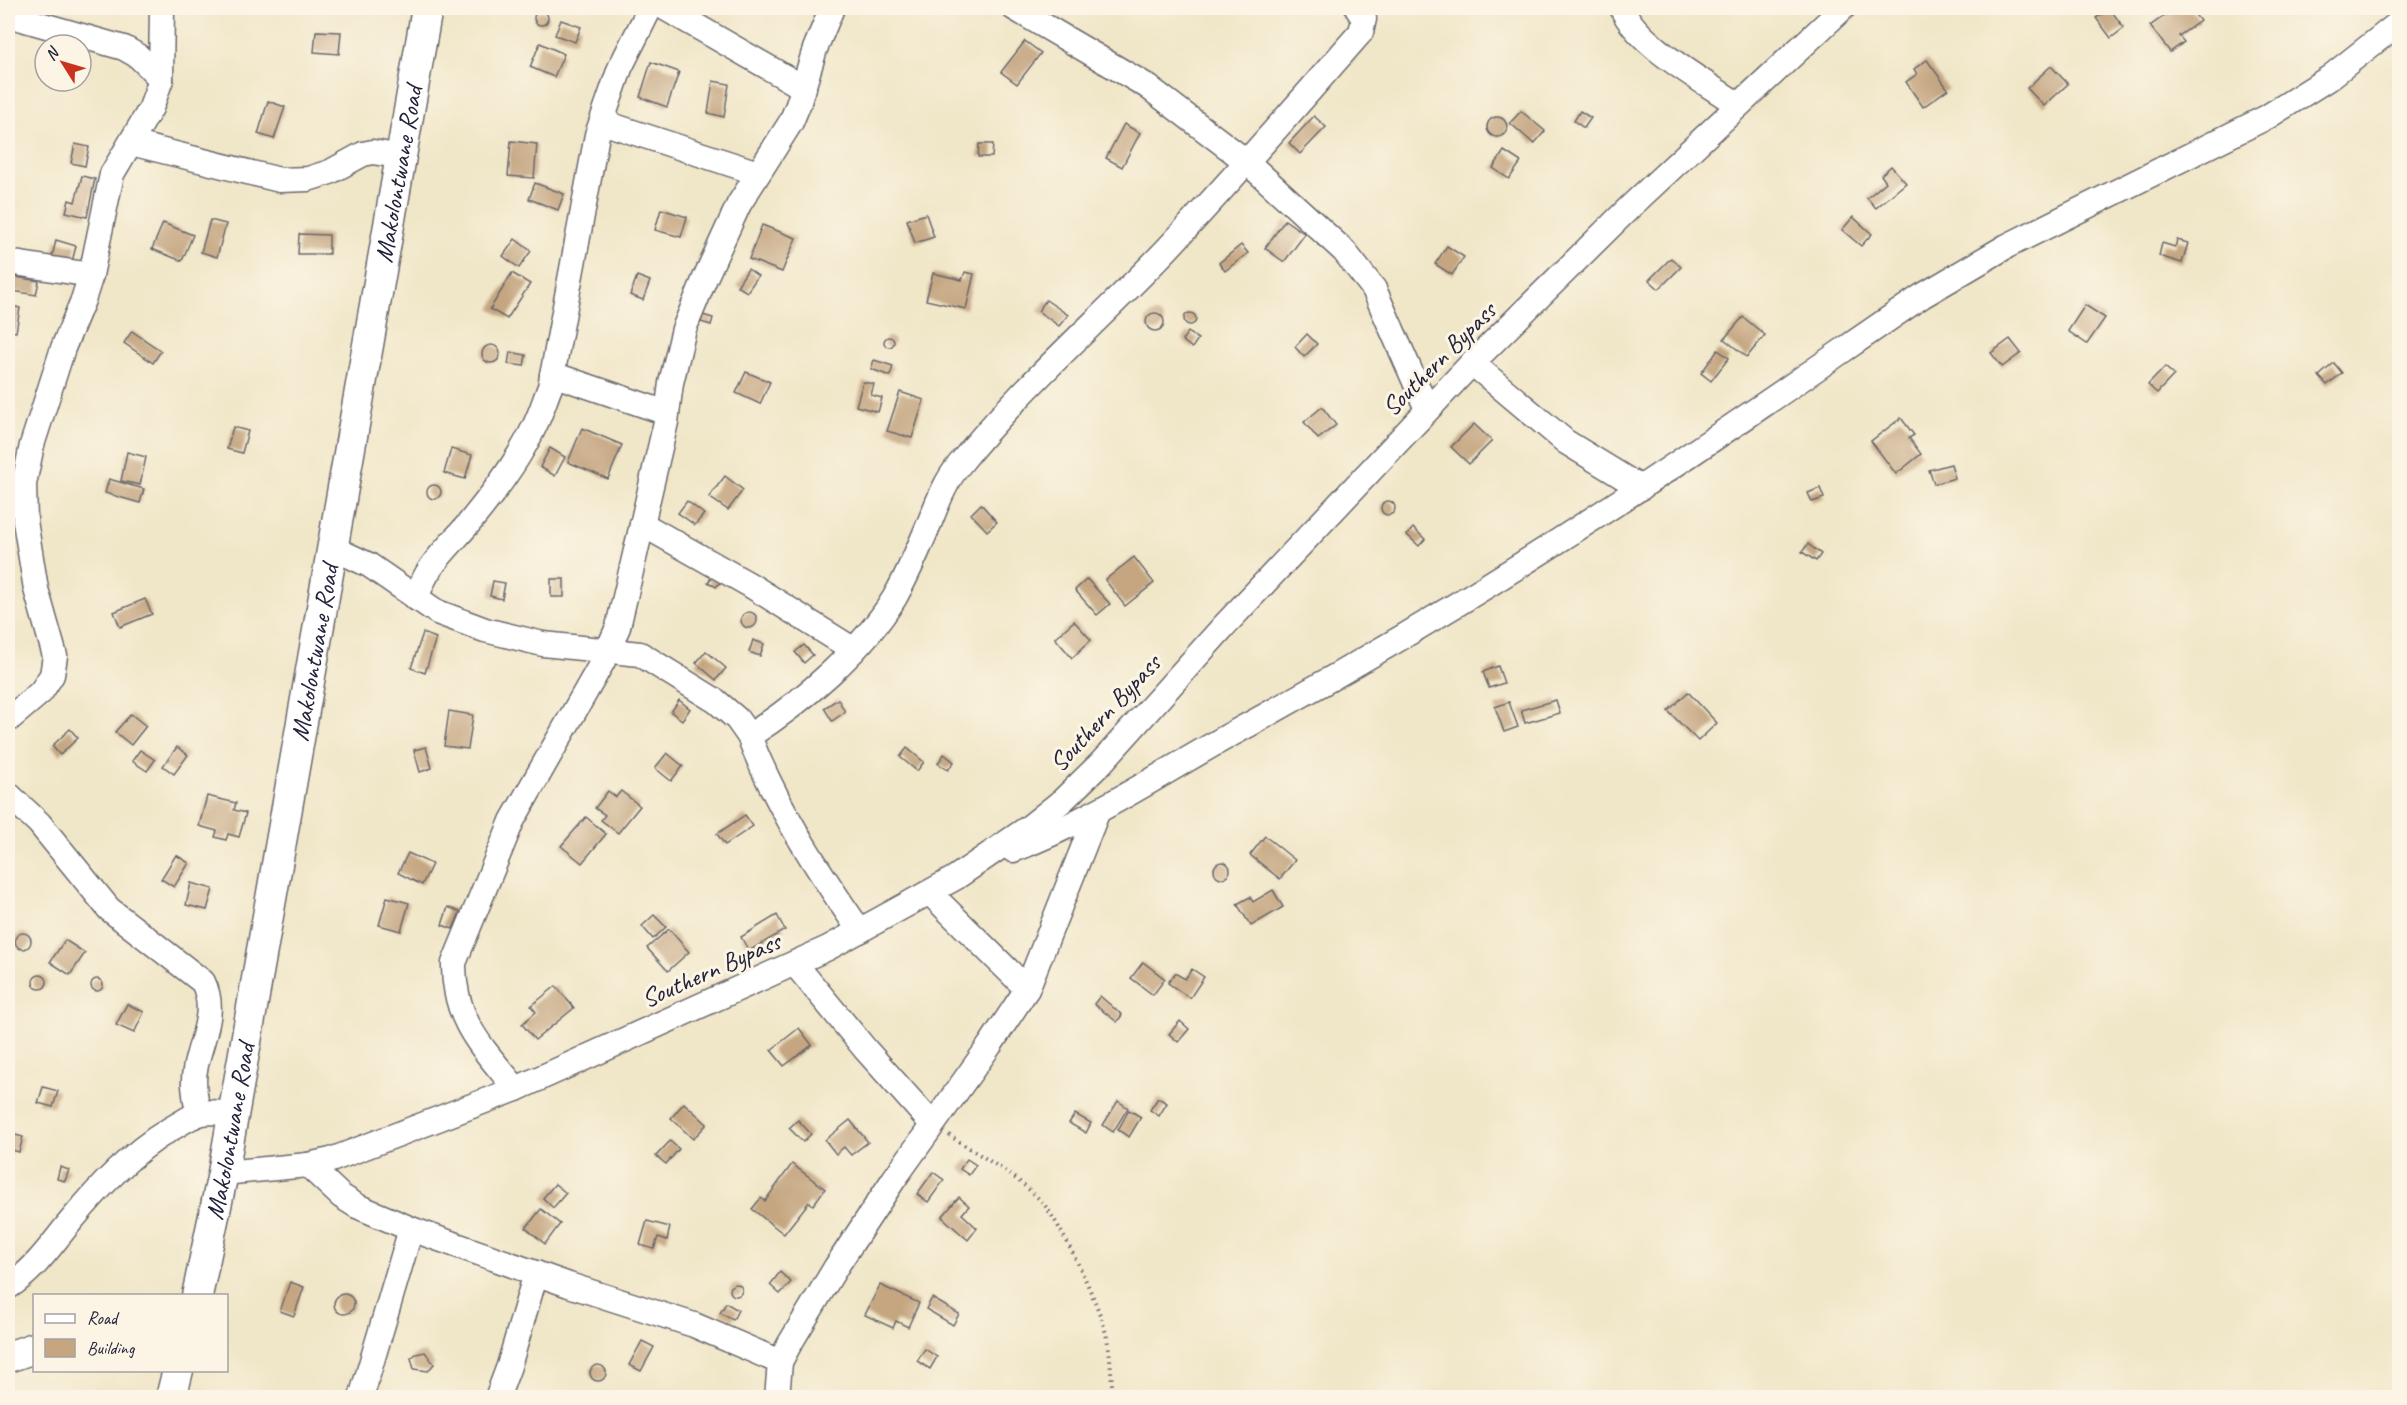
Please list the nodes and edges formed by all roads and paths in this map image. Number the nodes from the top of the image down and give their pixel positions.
1 (162, 8) edge
2 (427, 8) edge
3 (650, 8) edge
4 (665, 8) edge
5 (832, 8) edge
6 (1014, 8) edge
7 (1357, 8) edge
8 (1622, 8) edge
9 (1843, 8) edge
10 (8, 15) edge
11 (2400, 22) edge
12 (161, 79) junction
13 (804, 88) junction
14 (1738, 105) junction
15 (602, 122) junction
16 (131, 143) junction
17 (402, 157) junction
18 (1247, 162) junction
19 (758, 173) junction
20 (8, 262) edge
21 (91, 275) junction
22 (1473, 363) junction
23 (552, 374) junction
24 (1427, 409) junction
25 (668, 413) junction
26 (1641, 488) junction
27 (16, 494) edge
28 (642, 524) junction
29 (333, 548) junction
30 (417, 599) junction
31 (854, 650) junction
32 (607, 652) junction
33 (8, 720) edge
34 (749, 736) junction
35 (8, 794) edge
36 (1097, 813) junction
37 (982, 861) junction
38 (930, 892) junction
39 (860, 931) junction
40 (795, 964) junction
41 (1027, 989) junction
42 (516, 1089) junction
43 (198, 1113) junction
44 (233, 1115) junction
45 (932, 1124) junction
46 (308, 1165) junction
47 (223, 1173) junction
48 (411, 1229) junction
49 (536, 1273) junction
50 (8, 1287) edge
51 (197, 1294) edge
52 (33, 1348) edge
53 (8, 1357) edge
54 (780, 1362) junction
55 (178, 1372) edge
56 (171, 1398) edge
57 (361, 1398) edge
58 (497, 1398) edge
59 (777, 1398) edge
60 (1113, 1398) edge

1 - 12 street
2 - 17 main road, Makolontwane Road
3 - 15 street
4 - 13 street
5 - 13 street
6 - 18 street
7 - 18 street
8 - 14 street
9 - 14 street, Southern Bypass
10 - 12 street
11 - 26 street
12 - 16 street
13 - 19 street
14 - 22 street, Southern Bypass
15 - 19 street
15 - 23 street
16 - 17 street
16 - 21 street
17 - 29 main road, Makolontwane Road
18 - 24 street
18 - 31 street
19 - 25 street
20 - 21 street
21 - 27 street
22 - 24 street, Southern Bypass
22 - 26 street
23 - 25 street
23 - 30 street
24 - 37 street, Southern Bypass
25 - 28 street
26 - 36 street
27 - 33 street
28 - 31 street
28 - 32 street
29 - 30 street
29 - 44 main road, Makolontwane Road
30 - 32 street
31 - 34 street
32 - 34 street
32 - 42 street
34 - 39 street
35 - 43 street
36 - 37 street
36 - 41 street
37 - 38 street, Southern Bypass
38 - 39 street, Southern Bypass
38 - 41 street
39 - 40 street, Southern Bypass
40 - 42 street, Southern Bypass
40 - 45 street
41 - 45 street
42 - 46 street, Southern Bypass
43 - 44 street
43 - 50 street
44 - 47 main road, Makolontwane Road
45 - 54 street
45 - 60 path
46 - 47 street, Southern Bypass
46 - 48 street
47 - 51 main road, Makolontwane Road
48 - 49 street
48 - 57 street
49 - 54 street
49 - 58 street
52 - 53 main road
54 - 59 street
55 - 56 main road

